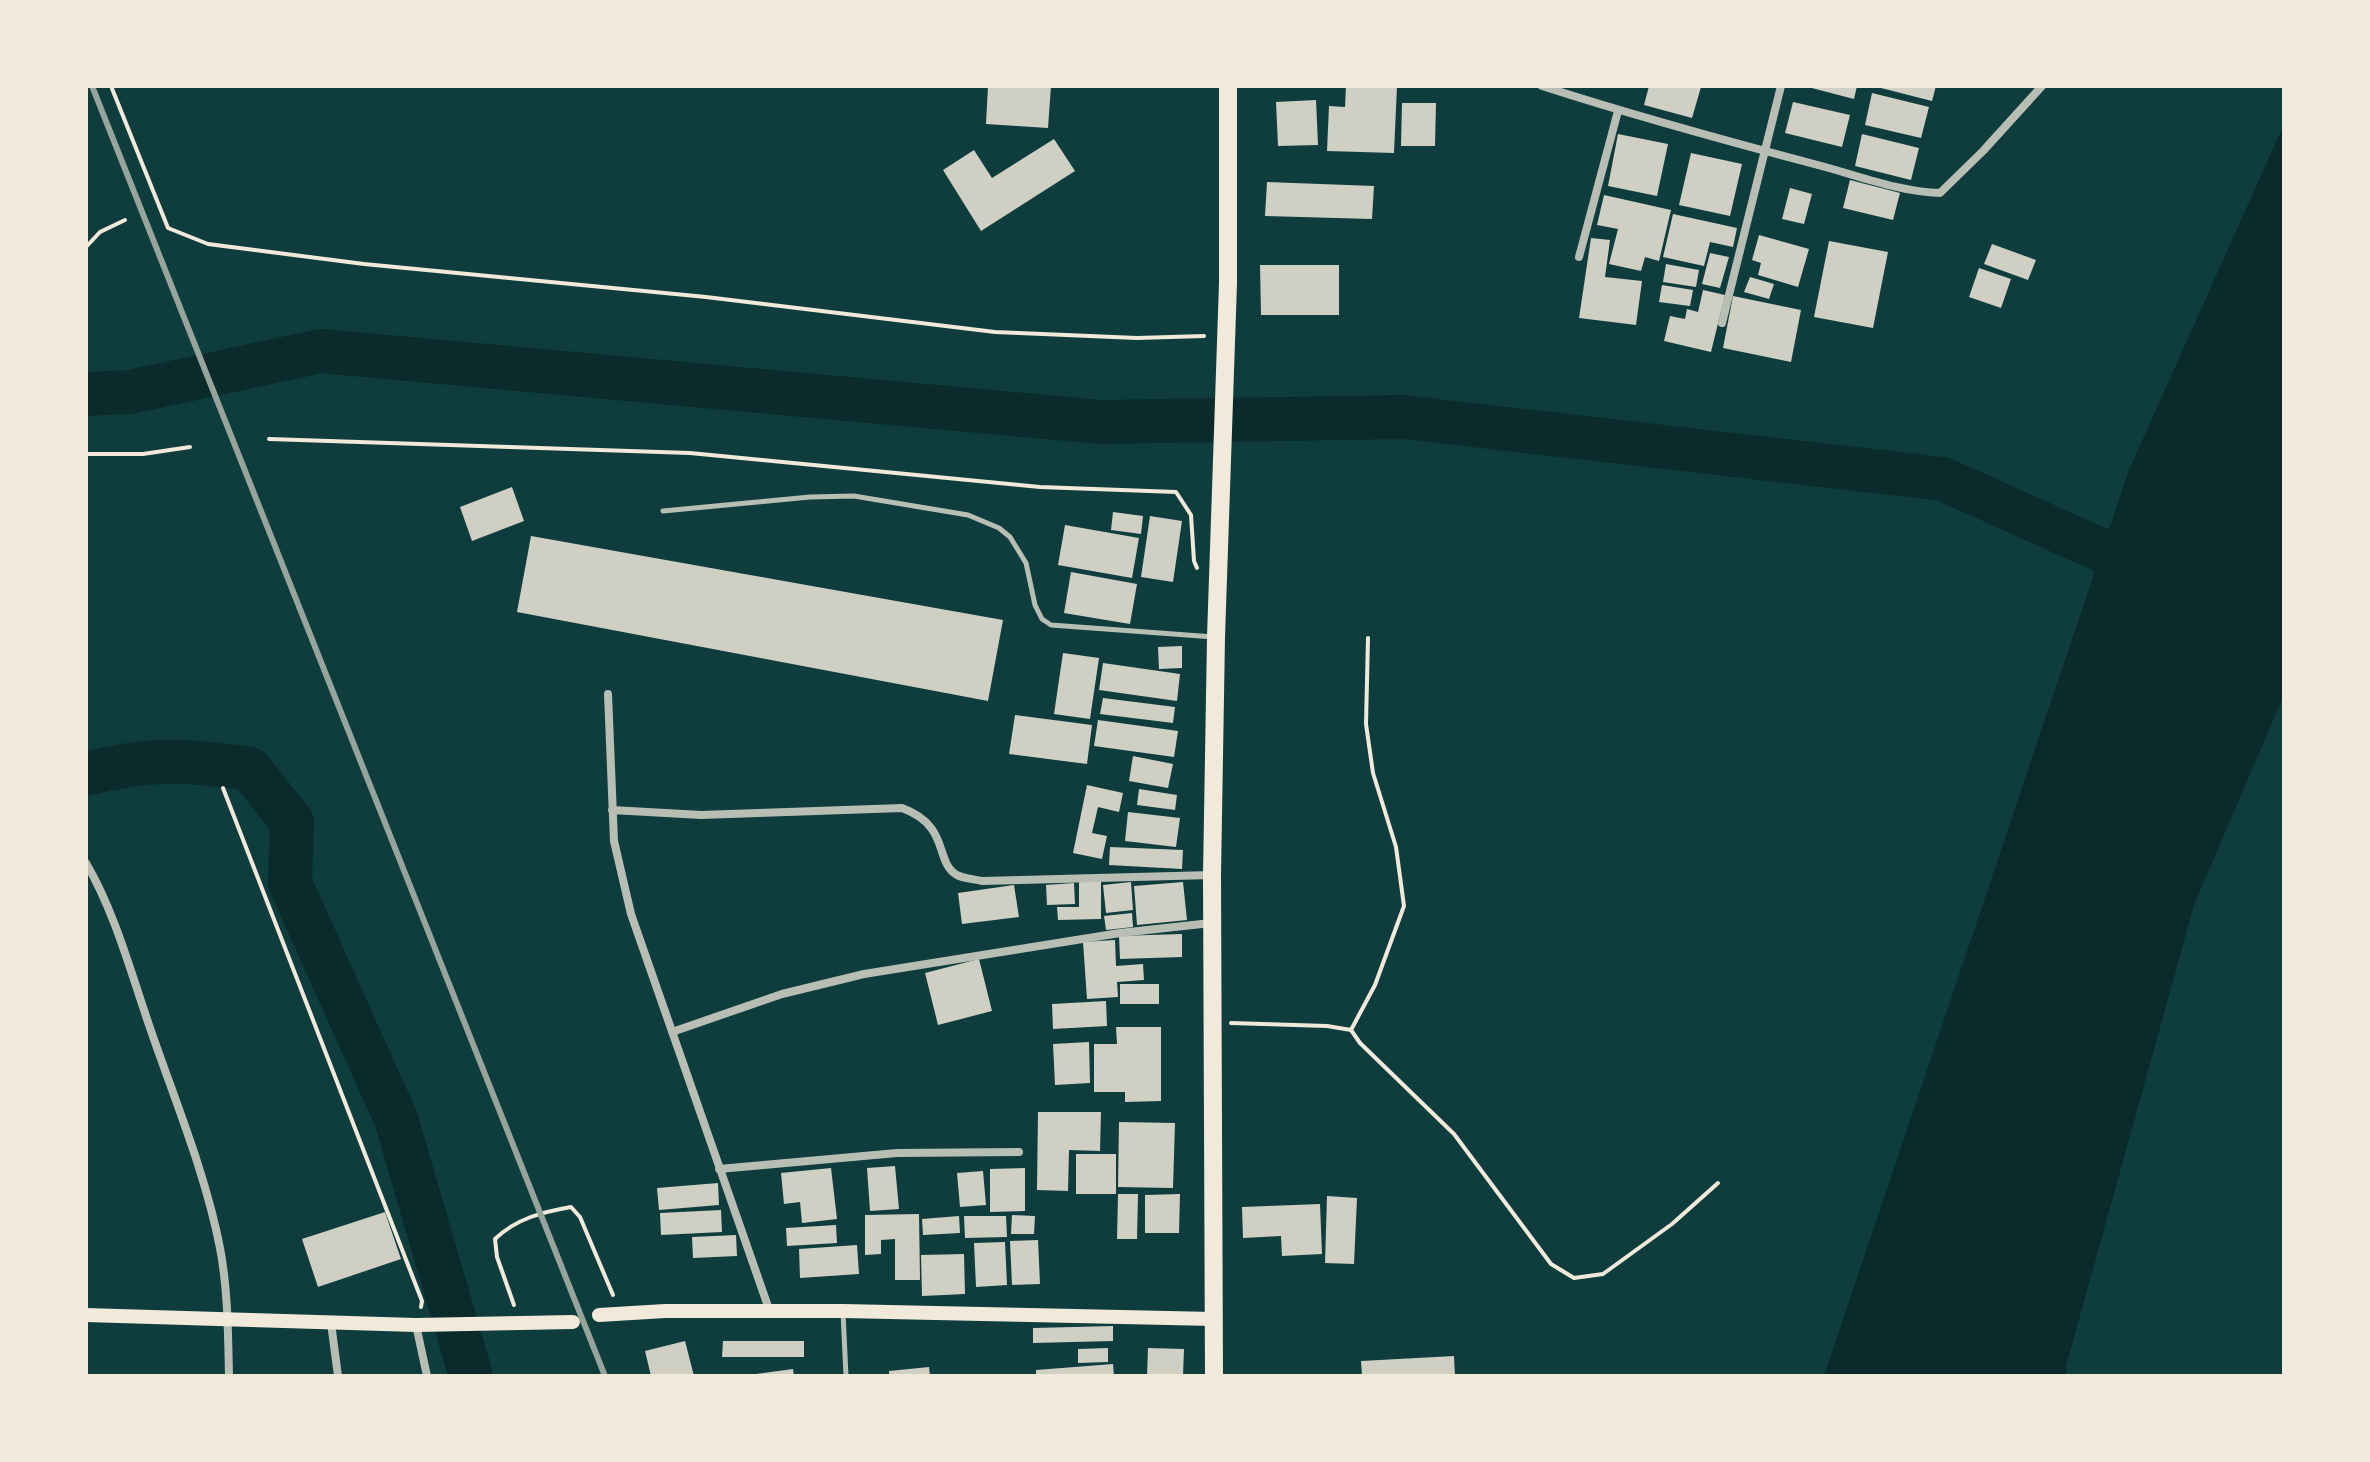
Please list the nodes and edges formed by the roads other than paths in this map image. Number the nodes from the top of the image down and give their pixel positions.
1 (1228, 86) edge
2 (1542, 86) edge
3 (1781, 86) edge
4 (2042, 86) edge
5 (1618, 111) junction
6 (1765, 151) junction
7 (1579, 257) dead end
8 (1722, 323) dead end
9 (663, 511) dead end
10 (1216, 637) junction
11 (608, 694) dead end
12 (612, 810) junction
13 (86, 863) edge
14 (1212, 875) junction
15 (1212, 923) junction
16 (672, 1032) junction
17 (1019, 1152) dead end
18 (719, 1169) junction
19 (843, 1311) junction
20 (770, 1312) junction
21 (86, 1315) edge
22 (599, 1315) dead end
23 (228, 1318) junction
24 (1214, 1319) junction
25 (573, 1322) dead end
26 (331, 1323) junction
27 (416, 1325) junction
28 (229, 1376) edge
29 (338, 1376) edge
30 (427, 1376) edge
31 (846, 1376) edge
32 (1214, 1376) edge

1 - 10 highway
2 - 5 street
3 - 6 street
4 - 6 street
5 - 6 street
5 - 7 street
6 - 8 street
9 - 10 lane
10 - 14 highway
11 - 12 street
12 - 14 street
12 - 16 street
13 - 23 street
14 - 15 highway
15 - 16 street
15 - 24 highway
16 - 18 street
17 - 18 street
18 - 20 street
19 - 20 main road
19 - 24 main road
19 - 31 lane
20 - 22 main road
21 - 23 main road
23 - 26 main road
23 - 28 street
24 - 32 highway
25 - 27 main road
26 - 27 main road
26 - 29 street
27 - 30 street

